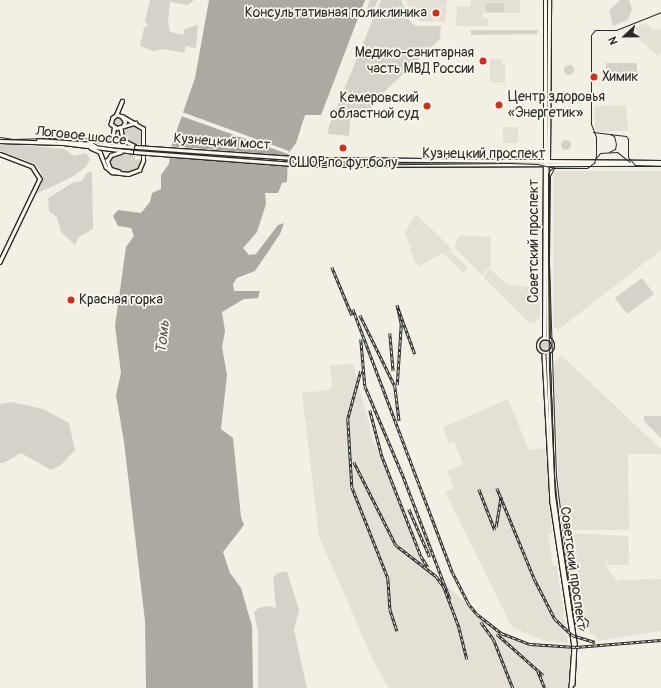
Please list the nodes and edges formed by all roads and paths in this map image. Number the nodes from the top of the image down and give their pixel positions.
1 (545, 2) edge
2 (549, 2) edge
3 (547, 28) junction
4 (116, 115) junction
5 (122, 117) junction
6 (136, 123) junction
7 (122, 127) junction
8 (114, 128) junction
9 (0, 140) edge
10 (104, 144) junction
11 (136, 146) junction
12 (92, 148) junction
13 (121, 152) junction
14 (135, 152) joint
15 (0, 154) edge
16 (308, 159) joint
17 (546, 160) junction
18 (661, 163) edge
19 (307, 165) joint
20 (546, 165) junction
21 (124, 174) junction
22 (0, 262) edge
23 (544, 338) junction
24 (548, 338) junction
25 (548, 354) junction
26 (544, 355) junction
27 (557, 533) junction
28 (572, 688) edge

1 - 2 main road
1 - 3 main road, Советский проспект
2 - 3 main road, Советский проспект
3 - 17 main road, Советский проспект
4 - 5 main road
4 - 5 main road
4 - 8 main road
5 - 6 main road
5 - 7 main road
6 - 7 main road
6 - 21 main road
7 - 8 main road
7 - 11 main road
8 - 10 main road
9 - 10 main road, Логовое шоссе
9 - 12 main road, Логовое шоссе
10 - 11 main road, Логовое шоссе
11 - 16 main road, Кузнецкий мост, bridge
12 - 13 main road, Логовое шоссе
12 - 21 main road
13 - 14 main road, Логовое шоссе
13 - 21 main road
14 - 19 main road, Кузнецкий мост, bridge
15 - 22 main road
16 - 17 main road, Кузнецкий проспект
17 - 18 main road, Кузнецкий проспект
17 - 20 main road, Советский проспект
18 - 20 main road, Кузнецкий проспект
19 - 20 main road, Кузнецкий проспект
20 - 23 main road, Советский проспект
20 - 24 main road, Советский проспект
23 - 24 main road
23 - 26 main road
24 - 25 main road
25 - 26 main road
25 - 27 main road, Советский проспект
26 - 27 main road, Советский проспект
27 - 28 main road, Советский проспект

